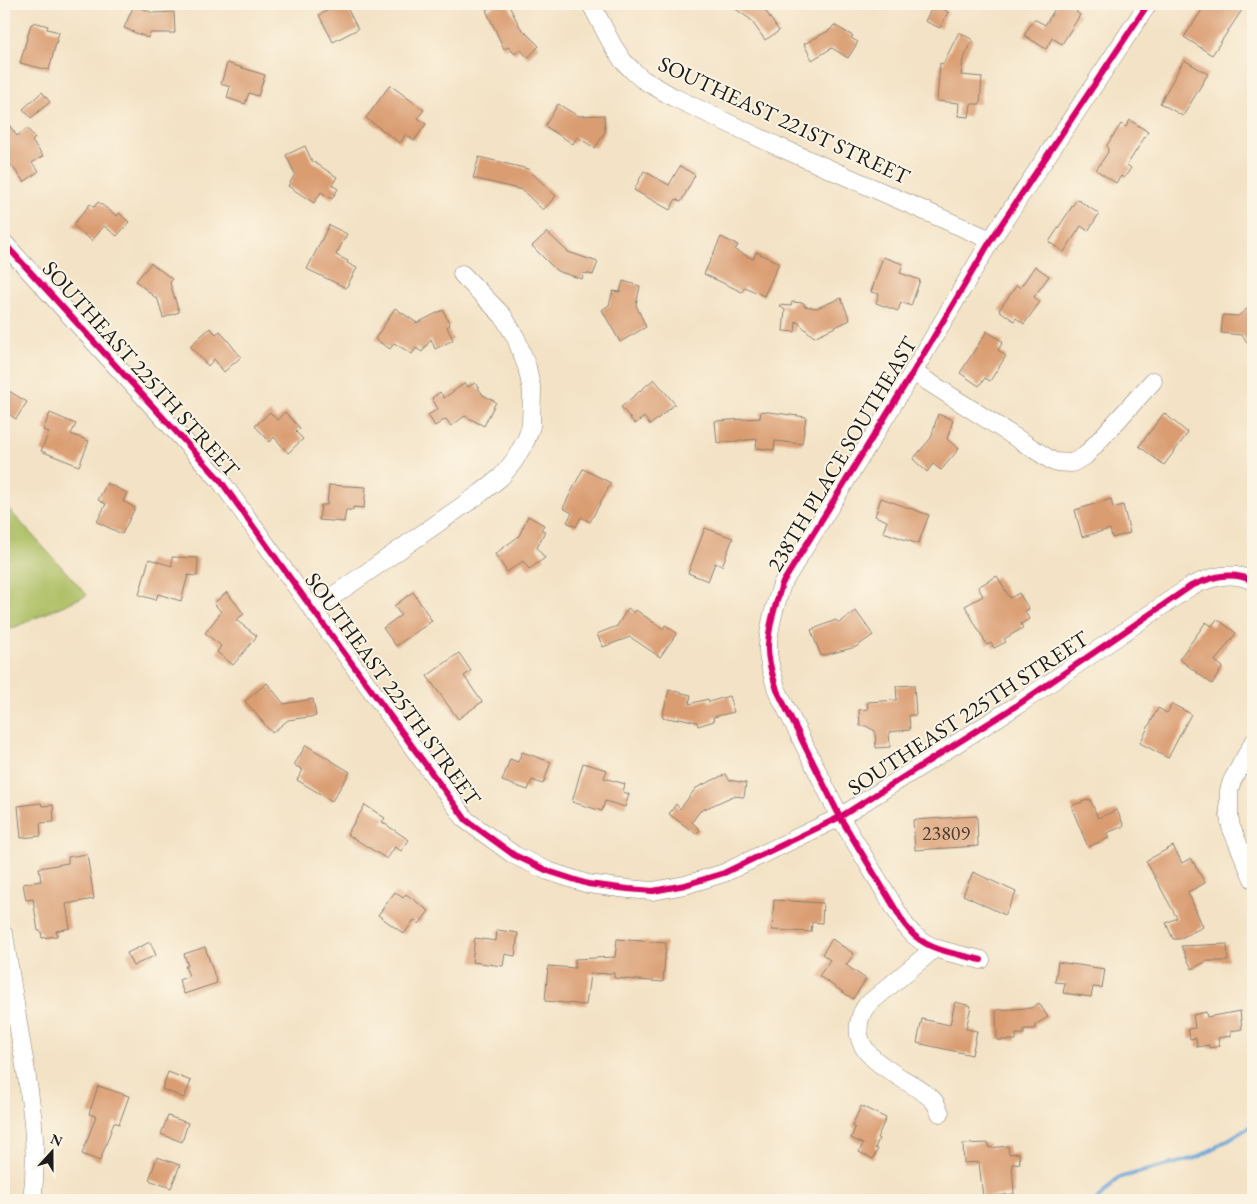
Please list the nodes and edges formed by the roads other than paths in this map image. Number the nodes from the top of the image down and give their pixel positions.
1 (590, 4) edge
2 (1148, 4) edge
3 (991, 240) junction
4 (4, 243) edge
5 (462, 274) dead end
6 (913, 372) junction
7 (1153, 381) dead end
8 (1253, 581) edge
9 (313, 610) junction
10 (1253, 743) edge
11 (840, 817) junction
12 (1253, 880) edge
13 (4, 934) edge
14 (935, 948) junction
15 (981, 960) dead end
16 (940, 1113) dead end
17 (32, 1200) edge

1 - 3 street, SOUTHEAST 221ST STREET
2 - 3 street, 238TH PLACE SOUTHEAST
3 - 6 street, 238TH PLACE SOUTHEAST
4 - 9 street, SOUTHEAST 225TH STREET
5 - 9 street
6 - 7 street
6 - 11 street, 238TH PLACE SOUTHEAST
8 - 11 street, SOUTHEAST 225TH STREET
9 - 11 street, SOUTHEAST 225TH STREET
10 - 12 street
11 - 14 street, 238TH PLACE SOUTHEAST
13 - 17 street
14 - 15 street, 238TH PLACE SOUTHEAST
14 - 16 street

